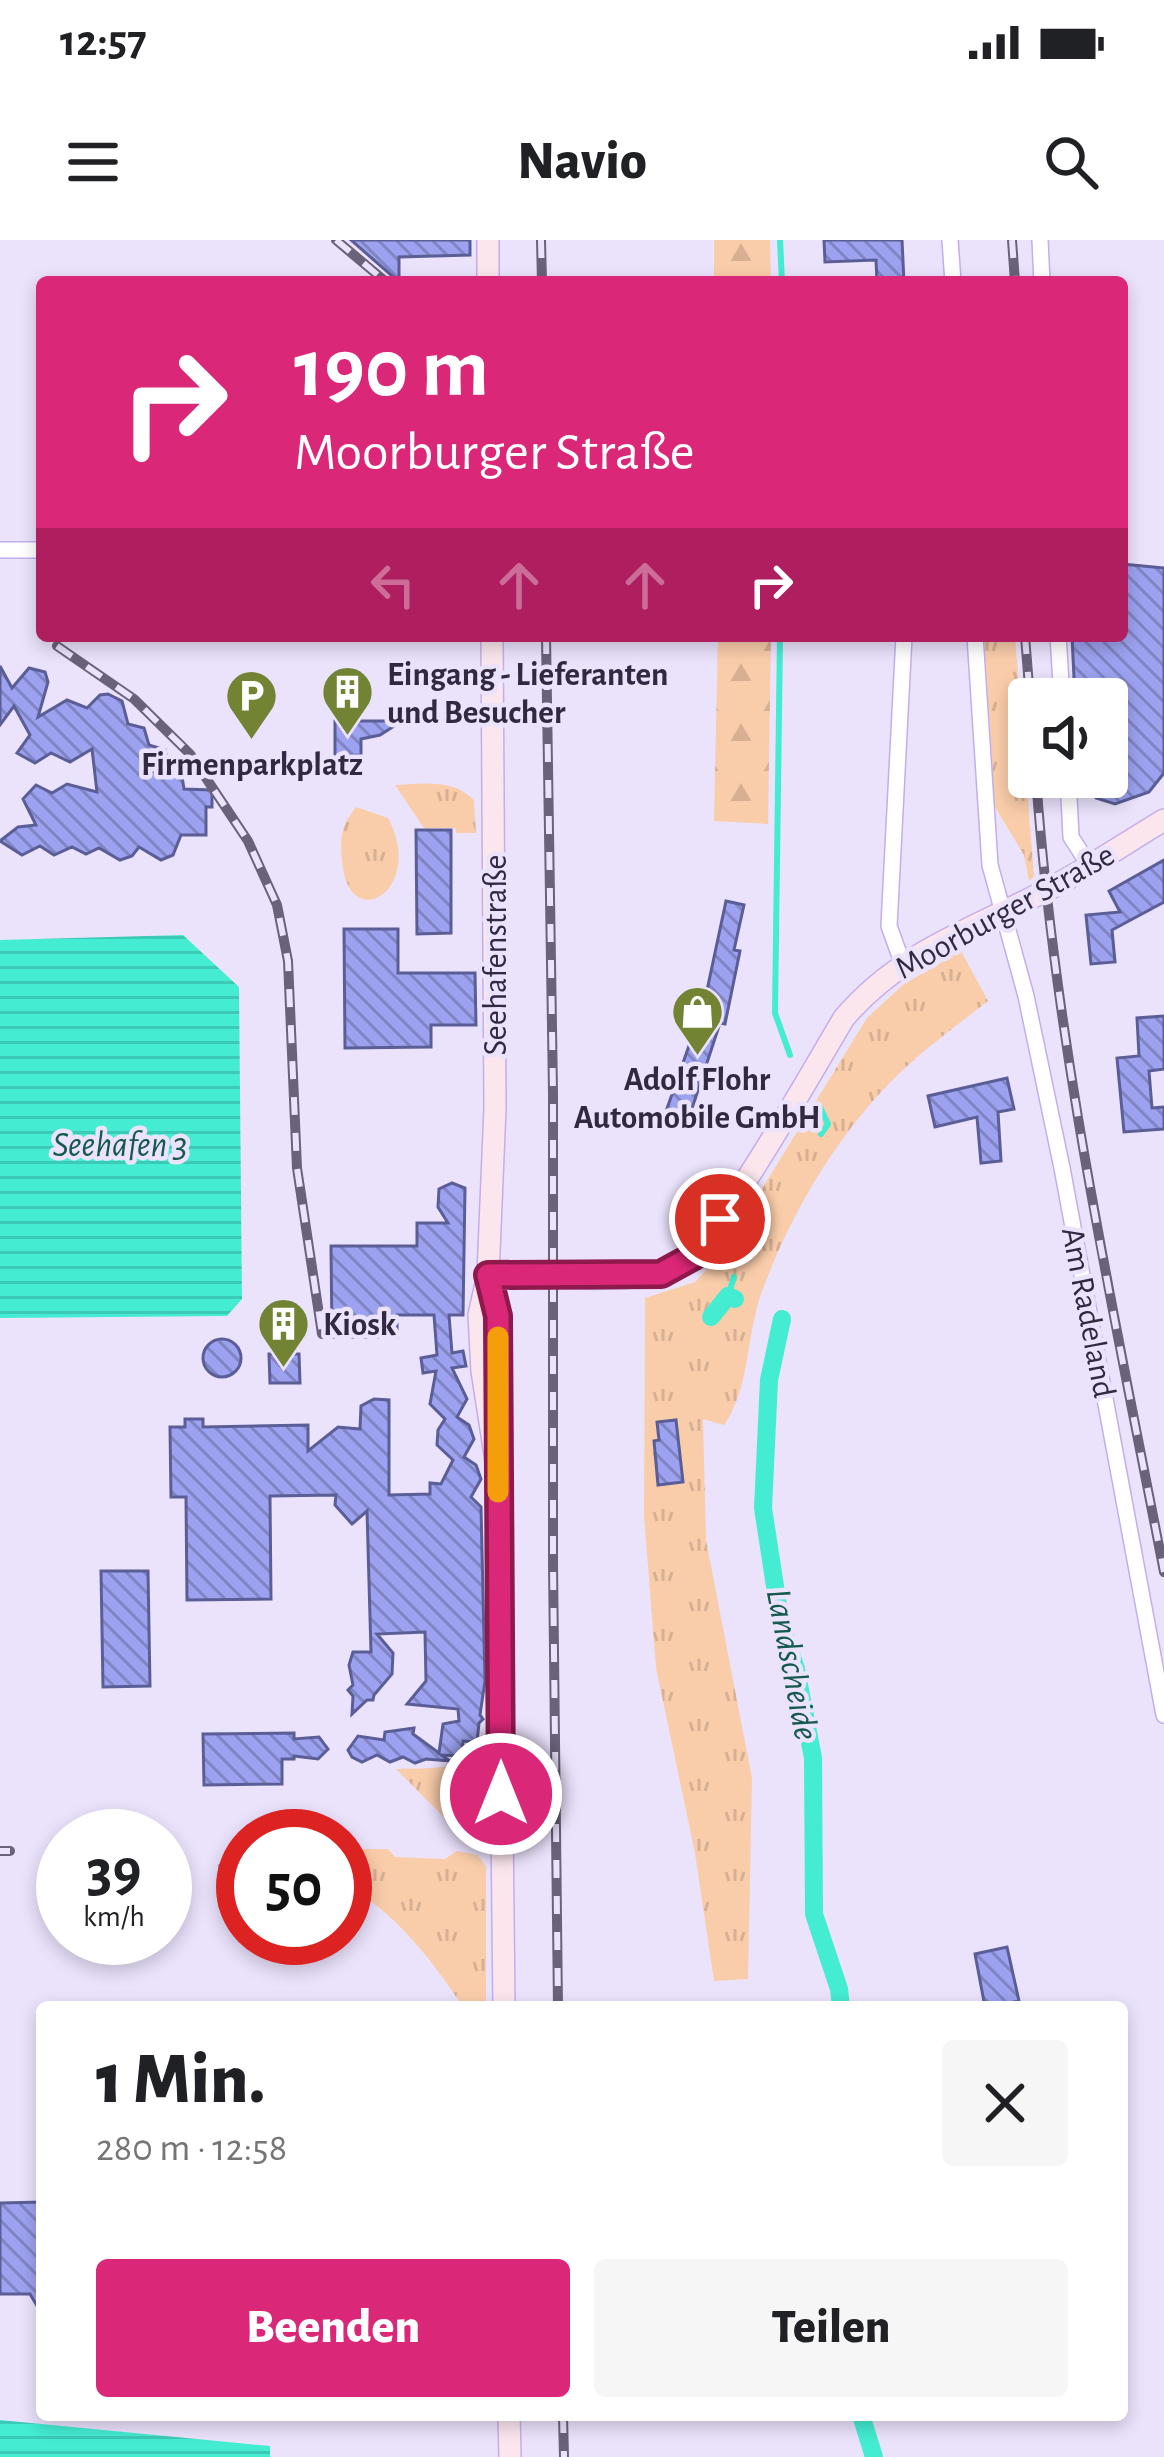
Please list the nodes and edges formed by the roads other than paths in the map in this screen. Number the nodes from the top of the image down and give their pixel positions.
1 (488, 240) edge
2 (950, 240) edge
3 (1040, 240) edge
4 (488, 276) edge
5 (953, 276) edge
6 (1042, 276) edge
7 (0, 550) edge
8 (36, 550) edge
9 (492, 642) edge
10 (904, 642) edge
11 (975, 642) edge
12 (1058, 642) edge
13 (1061, 678) edge
14 (1069, 798) edge
15 (1164, 820) edge
16 (1089, 865) junction
17 (1002, 912) junction
18 (902, 962) junction
19 (488, 1275) junction
20 (1164, 1715) edge
21 (504, 2001) edge
22 (509, 2421) edge
23 (510, 2457) edge

1 - 4 main road
2 - 5 street
3 - 6 street
7 - 8 street
9 - 19 main road, Seehafenstraße
10 - 18 street
11 - 17 street, Am Radeland
12 - 13 street
14 - 16 street
15 - 16 main road, Moorburger Straße
16 - 17 main road, Moorburger Straße
17 - 18 main road, Moorburger Straße
17 - 20 street, Am Radeland
18 - 19 main road, Moorburger Straße
19 - 21 main road
22 - 23 main road

